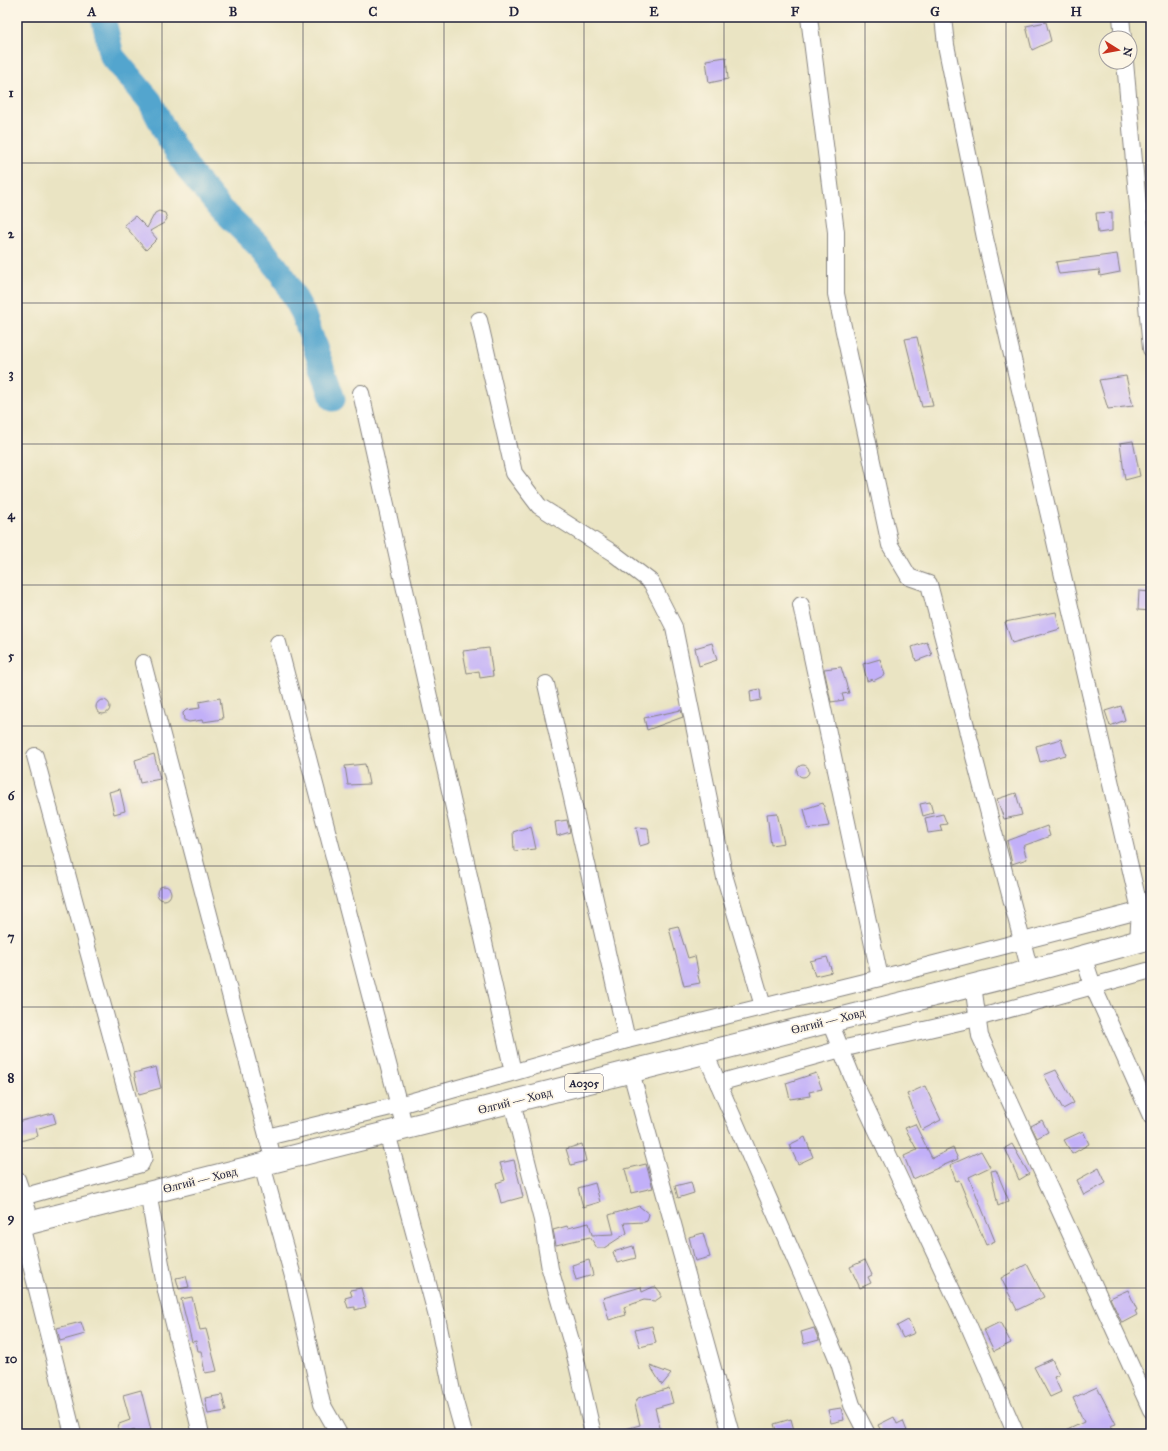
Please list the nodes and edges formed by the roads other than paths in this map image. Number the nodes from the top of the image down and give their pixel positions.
1 (809, 17) edge
2 (943, 17) edge
3 (1121, 17) edge
4 (1122, 30) edge
5 (1126, 70) edge
6 (479, 320) dead end
7 (1151, 349) edge
8 (361, 393) dead end
9 (801, 605) dead end
10 (278, 643) dead end
11 (142, 663) dead end
12 (546, 684) dead end
13 (35, 756) dead end
14 (1146, 909) edge
15 (1144, 940) edge
16 (1021, 941) junction
17 (1083, 956) junction
18 (1151, 970) edge
19 (1030, 971) junction
20 (880, 978) junction
21 (973, 985) junction
22 (1092, 986) junction
23 (763, 1006) junction
24 (977, 1018) junction
25 (829, 1020) junction
26 (627, 1040) junction
27 (841, 1049) junction
28 (705, 1053) junction
29 (513, 1072) junction
30 (630, 1072) junction
31 (718, 1083) junction
32 (512, 1102) junction
33 (399, 1106) junction
34 (1151, 1116) edge
35 (396, 1131) junction
36 (267, 1137) junction
37 (268, 1163) junction
38 (17, 1179) edge
39 (148, 1193) junction
40 (22, 1196) junction
41 (23, 1225) edge
42 (1151, 1410) edge
43 (73, 1434) edge
44 (201, 1434) edge
45 (339, 1434) edge
46 (464, 1434) edge
47 (593, 1434) edge
48 (731, 1434) edge
49 (867, 1434) edge
50 (1016, 1434) edge

1 - 16 street
2 - 14 street
3 - 4 street
5 - 7 street
6 - 23 street
8 - 29 street
9 - 20 street
10 - 33 street
11 - 36 street
12 - 26 street
13 - 40 street
14 - 15 street
14 - 16 street
15 - 17 highway, Өлгий — Ховд / A0305
16 - 19 street
16 - 20 street
17 - 19 highway, Өлгий — Ховд / A0305
17 - 22 street
18 - 22 street
19 - 21 highway, Өлгий — Ховд / A0305
20 - 23 street
21 - 24 street
21 - 25 highway, Өлгий — Ховд / A0305
22 - 24 street
22 - 34 street
23 - 26 street
24 - 27 street
24 - 42 street
25 - 27 street
25 - 28 highway, Өлгий — Ховд / A0305
26 - 29 street
27 - 31 street
27 - 50 street
28 - 30 highway, Өлгий — Ховд / A0305
28 - 31 street
29 - 33 street
30 - 32 highway, Өлгий — Ховд / A0305
30 - 48 street
31 - 49 street
32 - 35 highway, Өлгий — Ховд / A0305
32 - 47 street
33 - 35 street
33 - 36 street
35 - 37 highway, Өлгий — Ховд / A0305
35 - 46 street
36 - 37 street
37 - 39 highway, Өлгий — Ховд / A0305
37 - 45 street
38 - 40 street
39 - 41 highway, Өлгий — Ховд / A0305
39 - 44 street
40 - 41 street
41 - 43 street

